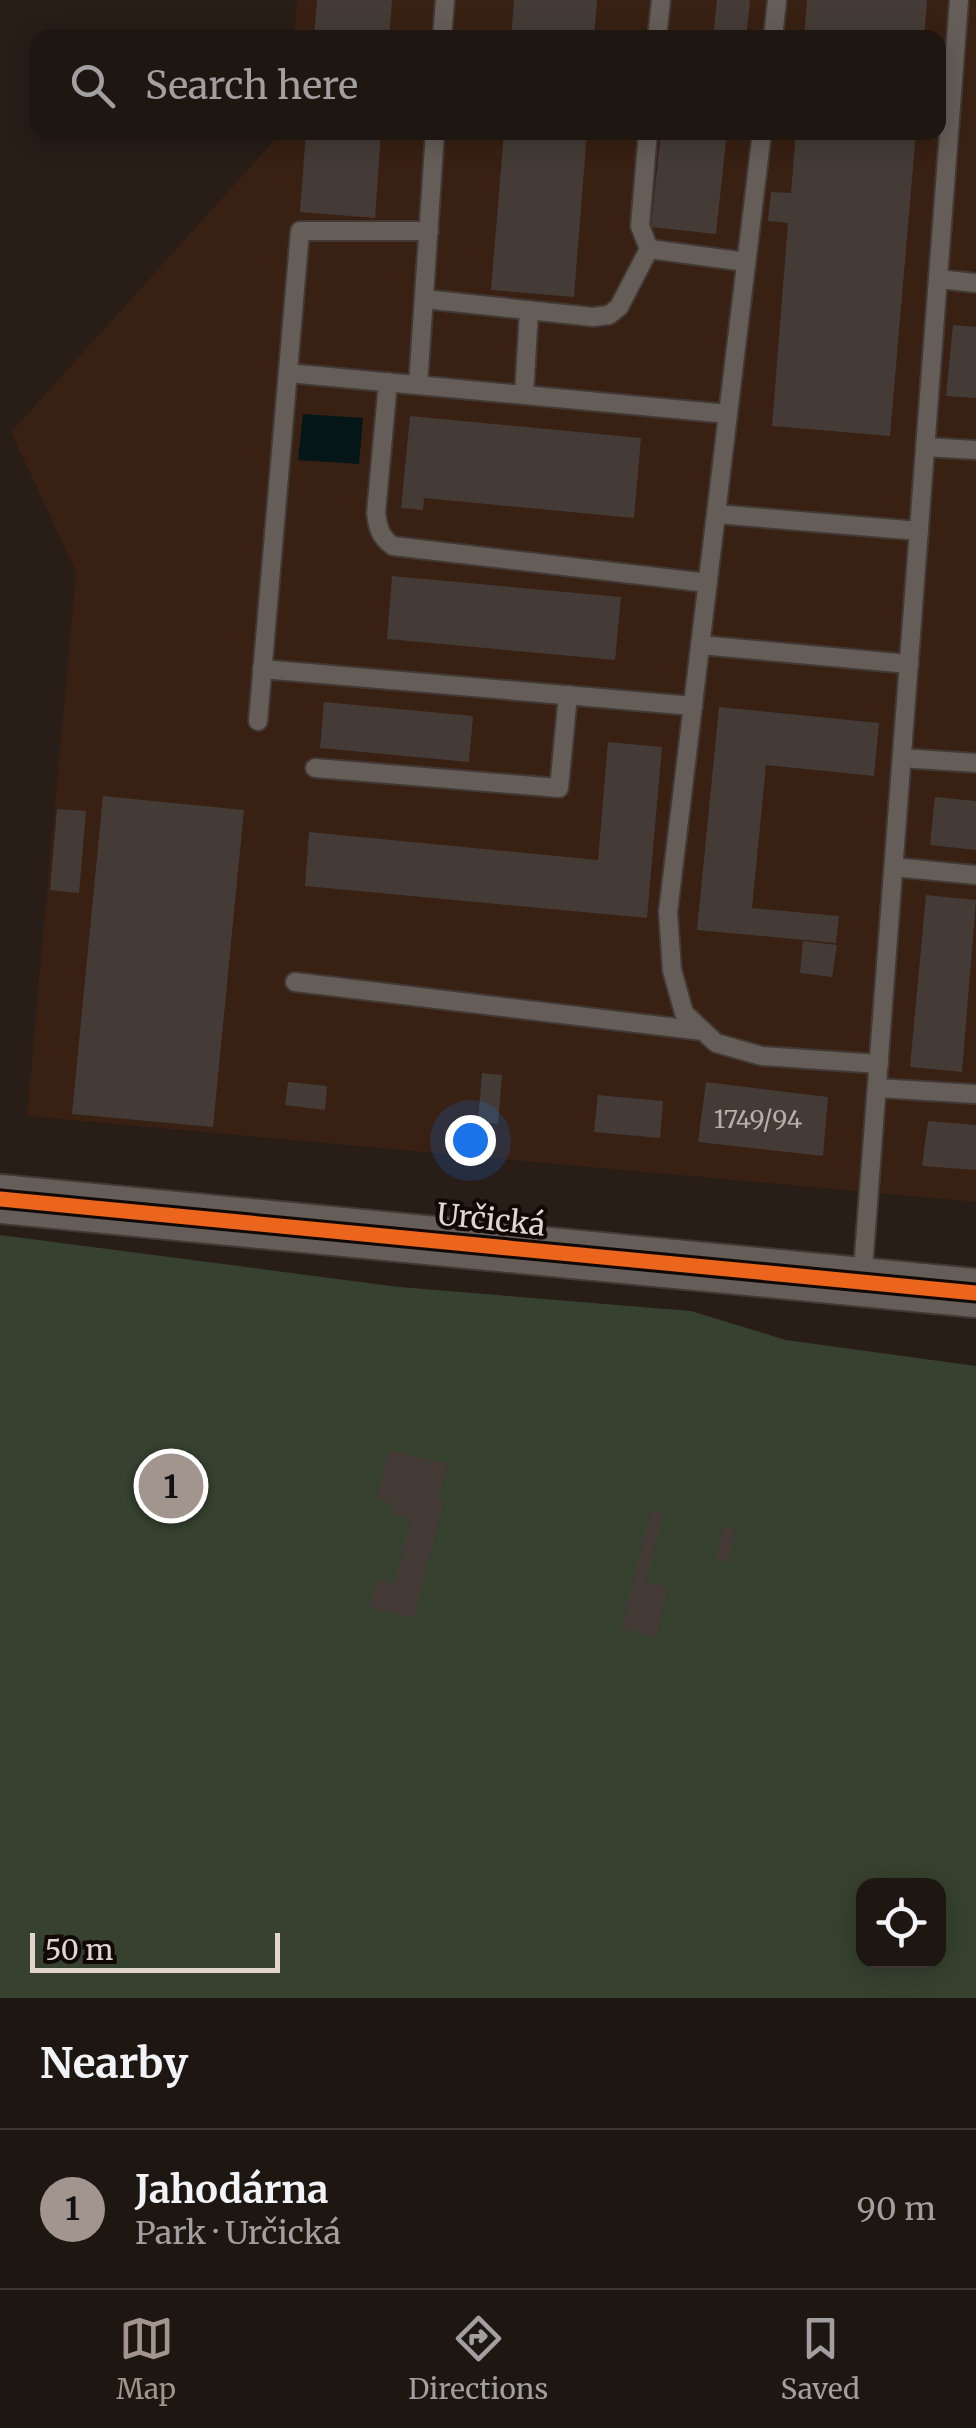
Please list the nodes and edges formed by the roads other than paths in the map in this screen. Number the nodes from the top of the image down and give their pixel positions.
1 (445, 0) edge
2 (661, 0) edge
3 (777, 0) edge
4 (959, 0) edge
5 (443, 30) edge
6 (658, 30) edge
7 (774, 30) edge
8 (435, 140) edge
9 (647, 140) edge
10 (761, 140) edge
11 (428, 231) junction
12 (649, 249) junction
13 (746, 262) junction
14 (938, 279) junction
15 (976, 282) edge
16 (424, 299) junction
17 (529, 310) junction
18 (288, 373) junction
19 (388, 382) junction
20 (418, 385) junction
21 (524, 395) junction
22 (728, 414) junction
23 (926, 447) junction
24 (976, 450) edge
25 (716, 514) junction
26 (919, 530) junction
27 (708, 582) junction
28 (700, 645) junction
29 (909, 664) junction
30 (262, 669) junction
31 (568, 695) junction
32 (693, 706) junction
33 (258, 721) dead end
34 (902, 758) junction
35 (976, 763) edge
36 (315, 768) dead end
37 (894, 867) junction
38 (976, 875) edge
39 (296, 982) dead end
40 (704, 1031) junction
41 (879, 1064) junction
42 (877, 1088) junction
43 (976, 1094) edge
44 (0, 1198) edge
45 (862, 1283) junction
46 (976, 1294) edge

1 - 5 lane
2 - 6 lane
3 - 7 lane
4 - 14 lane
8 - 11 lane
9 - 12 lane
10 - 13 lane
11 - 16 lane
11 - 18 lane
12 - 13 lane
12 - 17 lane
13 - 22 lane
14 - 15 lane
14 - 23 lane
16 - 17 lane
16 - 20 lane
17 - 21 lane
18 - 19 lane
18 - 30 lane
19 - 20 lane
19 - 27 lane
20 - 21 lane
21 - 22 lane
22 - 25 lane
23 - 24 lane
23 - 26 lane
25 - 26 lane
25 - 27 lane
26 - 29 lane
27 - 28 lane
28 - 29 lane
28 - 32 lane
29 - 34 lane
30 - 31 lane
30 - 33 lane
31 - 32 lane
31 - 36 lane
32 - 40 lane
34 - 35 lane
34 - 37 lane
37 - 38 lane
37 - 41 lane
39 - 40 lane
40 - 41 lane
41 - 42 lane
42 - 43 lane
42 - 45 lane
44 - 45 street, Určická
45 - 46 street, Určická

